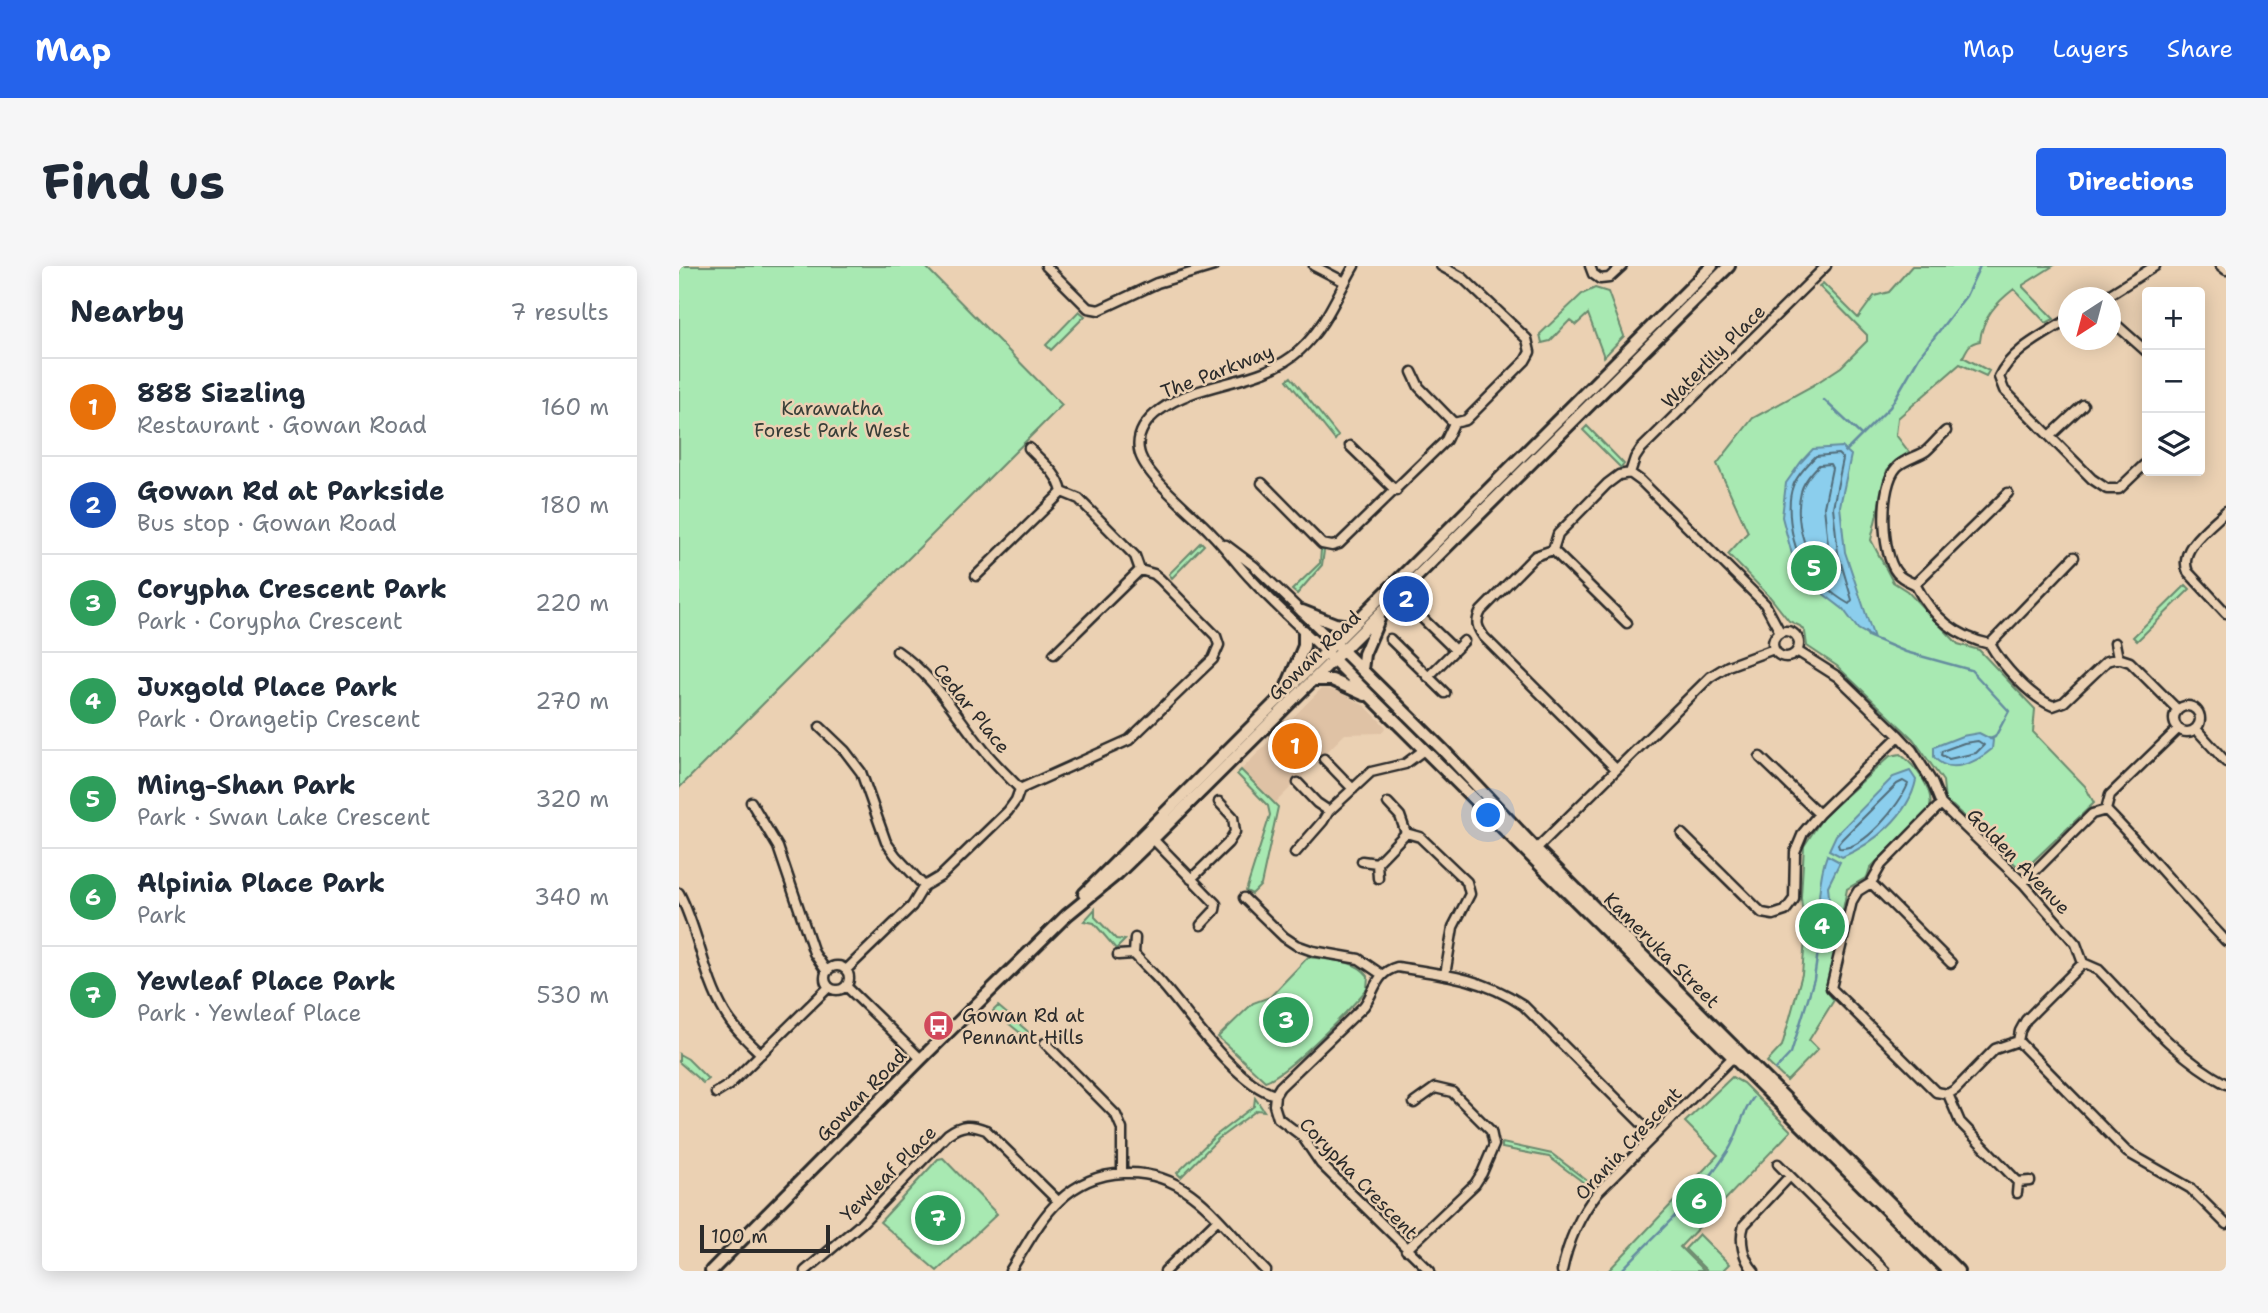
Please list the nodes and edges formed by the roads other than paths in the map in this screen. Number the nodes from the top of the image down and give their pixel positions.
1 (1046, 266) edge
2 (1214, 266) edge
3 (1314, 266) edge
4 (1354, 266) edge
5 (1441, 266) edge
6 (1590, 266) edge
7 (1622, 266) edge
8 (1712, 266) edge
9 (1729, 266) edge
10 (1826, 266) edge
11 (2155, 266) edge
12 (2221, 266) edge
13 (2226, 270) edge
14 (1345, 282) junction
15 (2121, 287) edge
16 (2058, 326) edge
17 (2121, 329) edge
18 (2145, 350) edge
19 (1412, 372) dead end
20 (2083, 405) dead end
21 (1454, 423) junction
22 (1945, 431) dead end
23 (2050, 436) junction
24 (1350, 446) dead end
25 (1029, 448) dead end
26 (2142, 467) edge
27 (1630, 473) junction
28 (1262, 483) dead end
29 (1395, 491) junction
30 (1062, 492) junction
31 (2008, 493) dead end
32 (2226, 511) edge
33 (1213, 534) junction
34 (1553, 550) junction
35 (2074, 557) dead end
36 (1140, 570) junction
37 (976, 576) dead end
38 (1916, 584) junction
39 (1302, 611) junction
40 (1381, 613) junction
41 (1417, 613) dead end
42 (2226, 613) edge
43 (1627, 623) dead end
44 (1350, 626) junction
45 (1304, 631) junction
46 (1780, 632) junction
47 (1390, 639) dead end
48 (1464, 641) dead end
49 (2115, 643) dead end
50 (1990, 644) junction
51 (1773, 649) junction
52 (1455, 650) junction
53 (897, 651) dead end
54 (1334, 651) junction
55 (1797, 651) junction
56 (1054, 654) dead end
57 (2117, 658) junction
58 (1362, 670) junction
59 (1428, 677) junction
60 (1313, 680) junction
61 (1284, 692) junction
62 (1445, 693) dead end
63 (1374, 699) junction
64 (2178, 710) junction
65 (820, 727) dead end
66 (2178, 729) junction
67 (2196, 729) junction
68 (1899, 736) junction
69 (1433, 741) junction
70 (1424, 750) junction
71 (1760, 757) dead end
72 (1324, 759) dead end
73 (2226, 762) edge
74 (1616, 769) junction
75 (1298, 783) dead end
76 (1020, 789) junction
77 (1353, 789) junction
78 (751, 802) dead end
79 (1219, 802) dead end
80 (1388, 803) dead end
81 (1941, 804) junction
82 (2106, 810) junction
83 (1329, 811) junction
84 (1819, 814) junction
85 (1406, 833) junction
86 (1682, 834) dead end
87 (1149, 835) junction
88 (1536, 849) junction
89 (1295, 853) dead end
90 (1362, 861) dead end
91 (1377, 863) junction
92 (1191, 878) junction
93 (1378, 878) dead end
94 (1871, 883) junction
95 (2023, 883) junction
96 (924, 886) junction
97 (679, 893) edge
98 (1244, 898) dead end
99 (1201, 925) dead end
100 (1135, 938) dead end
101 (2226, 941) edge
102 (1134, 954) junction
103 (1118, 955) dead end
104 (1951, 963) dead end
105 (2083, 963) junction
106 (846, 970) junction
107 (827, 972) junction
108 (1381, 974) junction
109 (1445, 975) junction
110 (846, 986) junction
111 (829, 987) junction
112 (2018, 1041) junction
113 (1045, 1043) dead end
114 (1736, 1054) junction
115 (761, 1055) junction
116 (921, 1059) junction
117 (2226, 1084) edge
118 (716, 1093) dead end
119 (1275, 1094) junction
120 (1948, 1094) junction
121 (1414, 1102) dead end
122 (1653, 1135) junction
123 (1778, 1164) dead end
124 (1122, 1171) junction
125 (1790, 1177) junction
126 (2030, 1181) dead end
127 (2018, 1182) junction
128 (2017, 1193) dead end
129 (1058, 1201) junction
130 (1217, 1220) junction
131 (2226, 1224) edge
132 (1406, 1250) junction
133 (711, 1271) edge
134 (805, 1271) edge
135 (1010, 1271) edge
136 (1165, 1271) edge
137 (1266, 1271) edge
138 (1430, 1271) edge
139 (1562, 1271) edge
140 (1754, 1271) edge
141 (1884, 1271) edge
142 (1948, 1271) edge
143 (1958, 1271) edge

1 - 2 street
3 - 14 street
4 - 14 street, The Parkway
5 - 21 street
6 - 7 street
8 - 44 main road, Gowan Road
9 - 40 main road, Gowan Road
10 - 27 street, Waterlily Place
11 - 15 street
12 - 13 street
14 - 33 street, The Parkway
16 - 23 street
17 - 18 street
19 - 21 street
20 - 23 street
21 - 29 street
22 - 38 street
23 - 26 street
24 - 29 street
25 - 30 street
27 - 34 street
27 - 46 street
28 - 29 street
30 - 36 street
30 - 37 street
31 - 38 street
32 - 42 street
33 - 39 street, The Parkway
33 - 45 street, The Parkway
34 - 43 street
34 - 74 street
35 - 50 street
36 - 56 street
36 - 76 street
38 - 50 street
39 - 44 main road
39 - 54 street, The Parkway
40 - 54 main road, Gowan Road
40 - 58 main road
41 - 52 street
44 - 54 main road, Gowan Road
45 - 54 street, The Parkway
45 - 61 main road
46 - 51 street
46 - 55 street
47 - 59 street
48 - 52 street
49 - 57 street
50 - 57 street
51 - 55 street
51 - 74 street
52 - 59 street
53 - 76 street, Cedar Place
54 - 58 main road, Kameruka Street
54 - 60 main road, Gowan Road
54 - 61 main road, Gowan Road
54 - 63 main road, Kameruka Street
55 - 68 street, Golden Avenue
57 - 64 street
58 - 69 main road, Kameruka Street
59 - 62 street
60 - 63 main road
60 - 87 main road, Gowan Road
61 - 87 main road, Gowan Road
63 - 70 main road, Kameruka Street
64 - 66 street
64 - 67 street
65 - 96 street
66 - 67 street
66 - 82 street
67 - 73 street
68 - 81 street, Golden Avenue
68 - 84 street
69 - 70 main road
69 - 88 main road, Kameruka Street
70 - 77 street
70 - 114 main road, Kameruka Street
71 - 84 street
72 - 77 street
74 - 88 street
75 - 83 street
76 - 96 street
77 - 83 street
78 - 107 street
79 - 92 street
80 - 85 street
81 - 94 street
81 - 95 street, Golden Avenue
82 - 95 street
82 - 101 street
83 - 89 street
84 - 86 street
85 - 91 street
85 - 109 street
87 - 92 street
87 - 116 main road, Gowan Road
88 - 114 main road, Kameruka Street
90 - 91 street
91 - 93 street
92 - 99 street
94 - 104 street
94 - 120 street
95 - 105 street, Golden Avenue
96 - 106 street
97 - 115 street
98 - 108 street
100 - 102 street
102 - 103 street
102 - 119 street
105 - 112 street
105 - 117 street, Golden Avenue
106 - 107 street
106 - 110 street
107 - 111 street
108 - 109 street
108 - 119 street
109 - 122 street
110 - 111 street
110 - 116 street
111 - 115 street
112 - 120 street
112 - 131 street
113 - 124 street
114 - 122 street, Orania Crescent
114 - 142 main road, Kameruka Street
114 - 143 main road, Kameruka Street
115 - 118 street
116 - 133 main road, Gowan Road
119 - 132 street, Corypha Crescent
120 - 127 street
121 - 132 street
122 - 139 street, Orania Crescent
123 - 125 street
124 - 129 street
124 - 130 street
125 - 140 street
125 - 141 street
126 - 127 street
127 - 128 street
129 - 134 street, Yewleaf Place
129 - 135 street
130 - 136 street
130 - 137 street
132 - 138 street, Corypha Crescent

